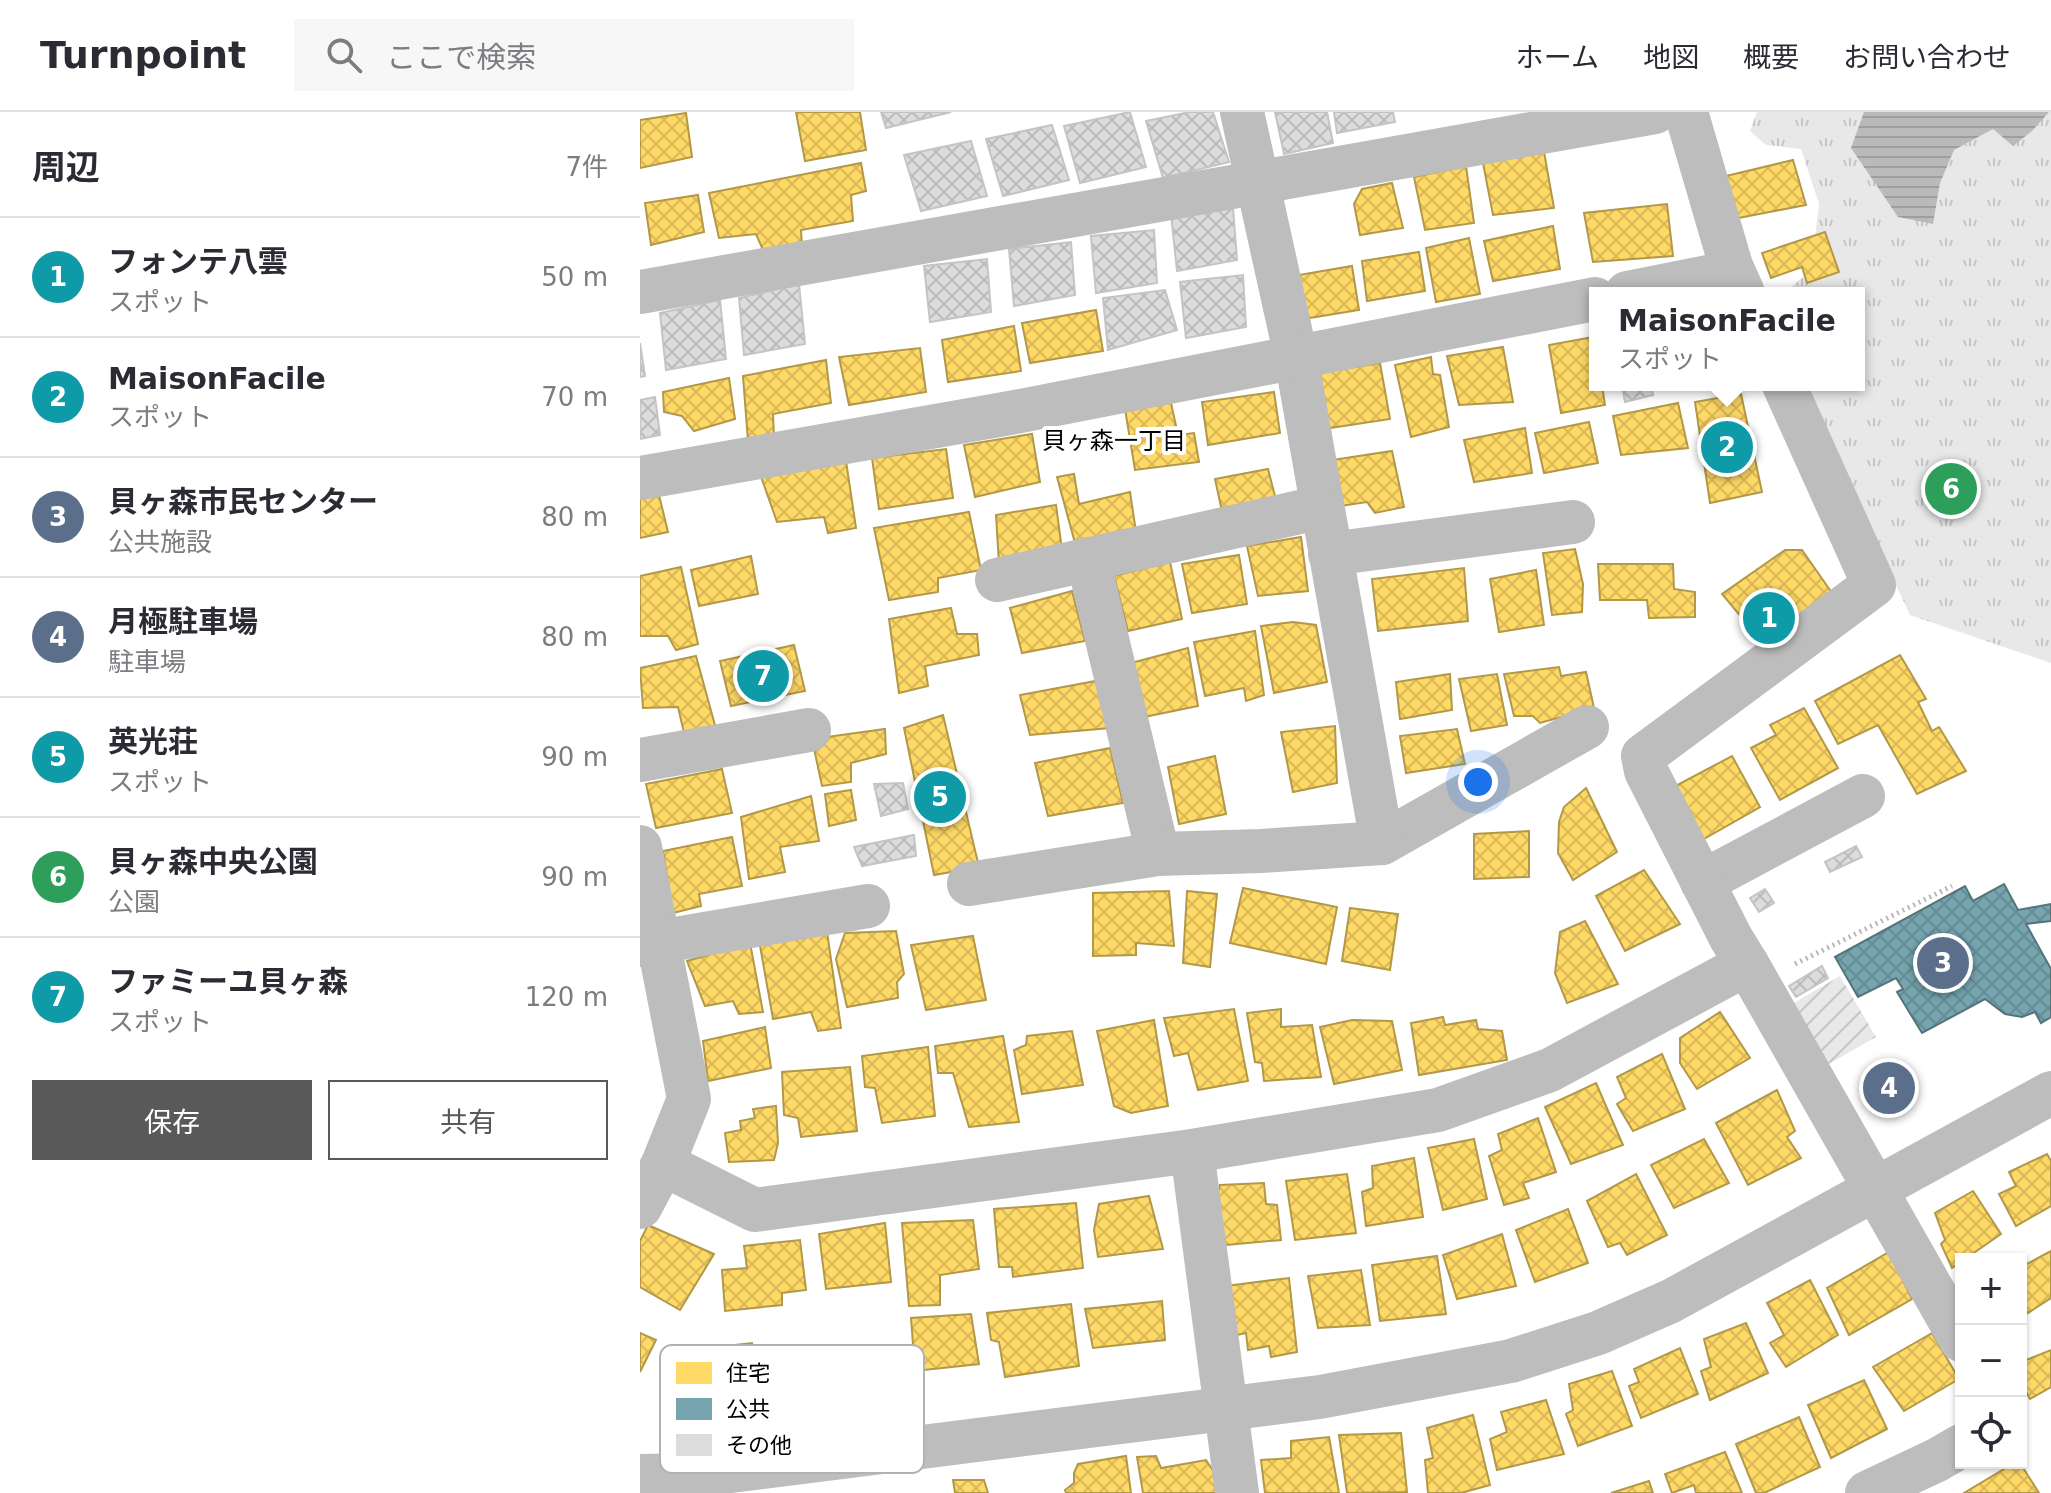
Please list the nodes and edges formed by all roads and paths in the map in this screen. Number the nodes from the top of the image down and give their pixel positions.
1 (1242, 112) edge
2 (1655, 112) edge
3 (1686, 112) edge
4 (1255, 182) junction
5 (1738, 283) edge
6 (1694, 287) edge
7 (640, 292) edge
8 (1589, 300) edge
9 (1296, 357) junction
10 (1787, 391) edge
11 (640, 478) edge
12 (1322, 507) junction
13 (1573, 522) dead end
14 (1330, 554) junction
15 (1088, 559) junction
16 (997, 580) dead end
17 (1587, 727) dead end
18 (809, 730) dead end
19 (640, 760) edge
20 (1863, 796) dead end
21 (1382, 843) junction
22 (640, 847) edge
23 (1158, 854) junction
24 (1702, 882) junction
25 (969, 884) dead end
26 (1952, 886) dead end
27 (868, 906) dead end
28 (649, 943) edge
29 (1753, 973) junction
30 (2051, 1093) edge
31 (1192, 1151) junction
32 (663, 1164) junction
33 (1876, 1189) junction
34 (640, 1207) edge
35 (1955, 1329) edge
36 (1225, 1409) junction
37 (1955, 1450) edge
38 (924, 1452) edge
39 (777, 1473) edge
40 (640, 1476) edge
41 (700, 1484) edge
42 (1237, 1493) edge
43 (1867, 1493) edge

1 - 4 street
2 - 4 street
3 - 5 street
4 - 7 street
4 - 9 street
5 - 6 street
8 - 9 street
9 - 11 street
9 - 12 street
10 - 24 street
12 - 14 street
12 - 15 street
13 - 14 street
14 - 21 street
15 - 16 street
15 - 23 street
17 - 21 street
18 - 19 street
20 - 24 street
21 - 23 street
22 - 28 street
23 - 25 street
24 - 29 street
26 - 29 path
27 - 28 street
28 - 32 street
29 - 31 street
29 - 33 street
30 - 33 street
31 - 32 street
31 - 36 street
32 - 34 street
33 - 35 street
33 - 36 street
36 - 38 street
36 - 42 street
37 - 43 street
39 - 41 street
40 - 41 street

